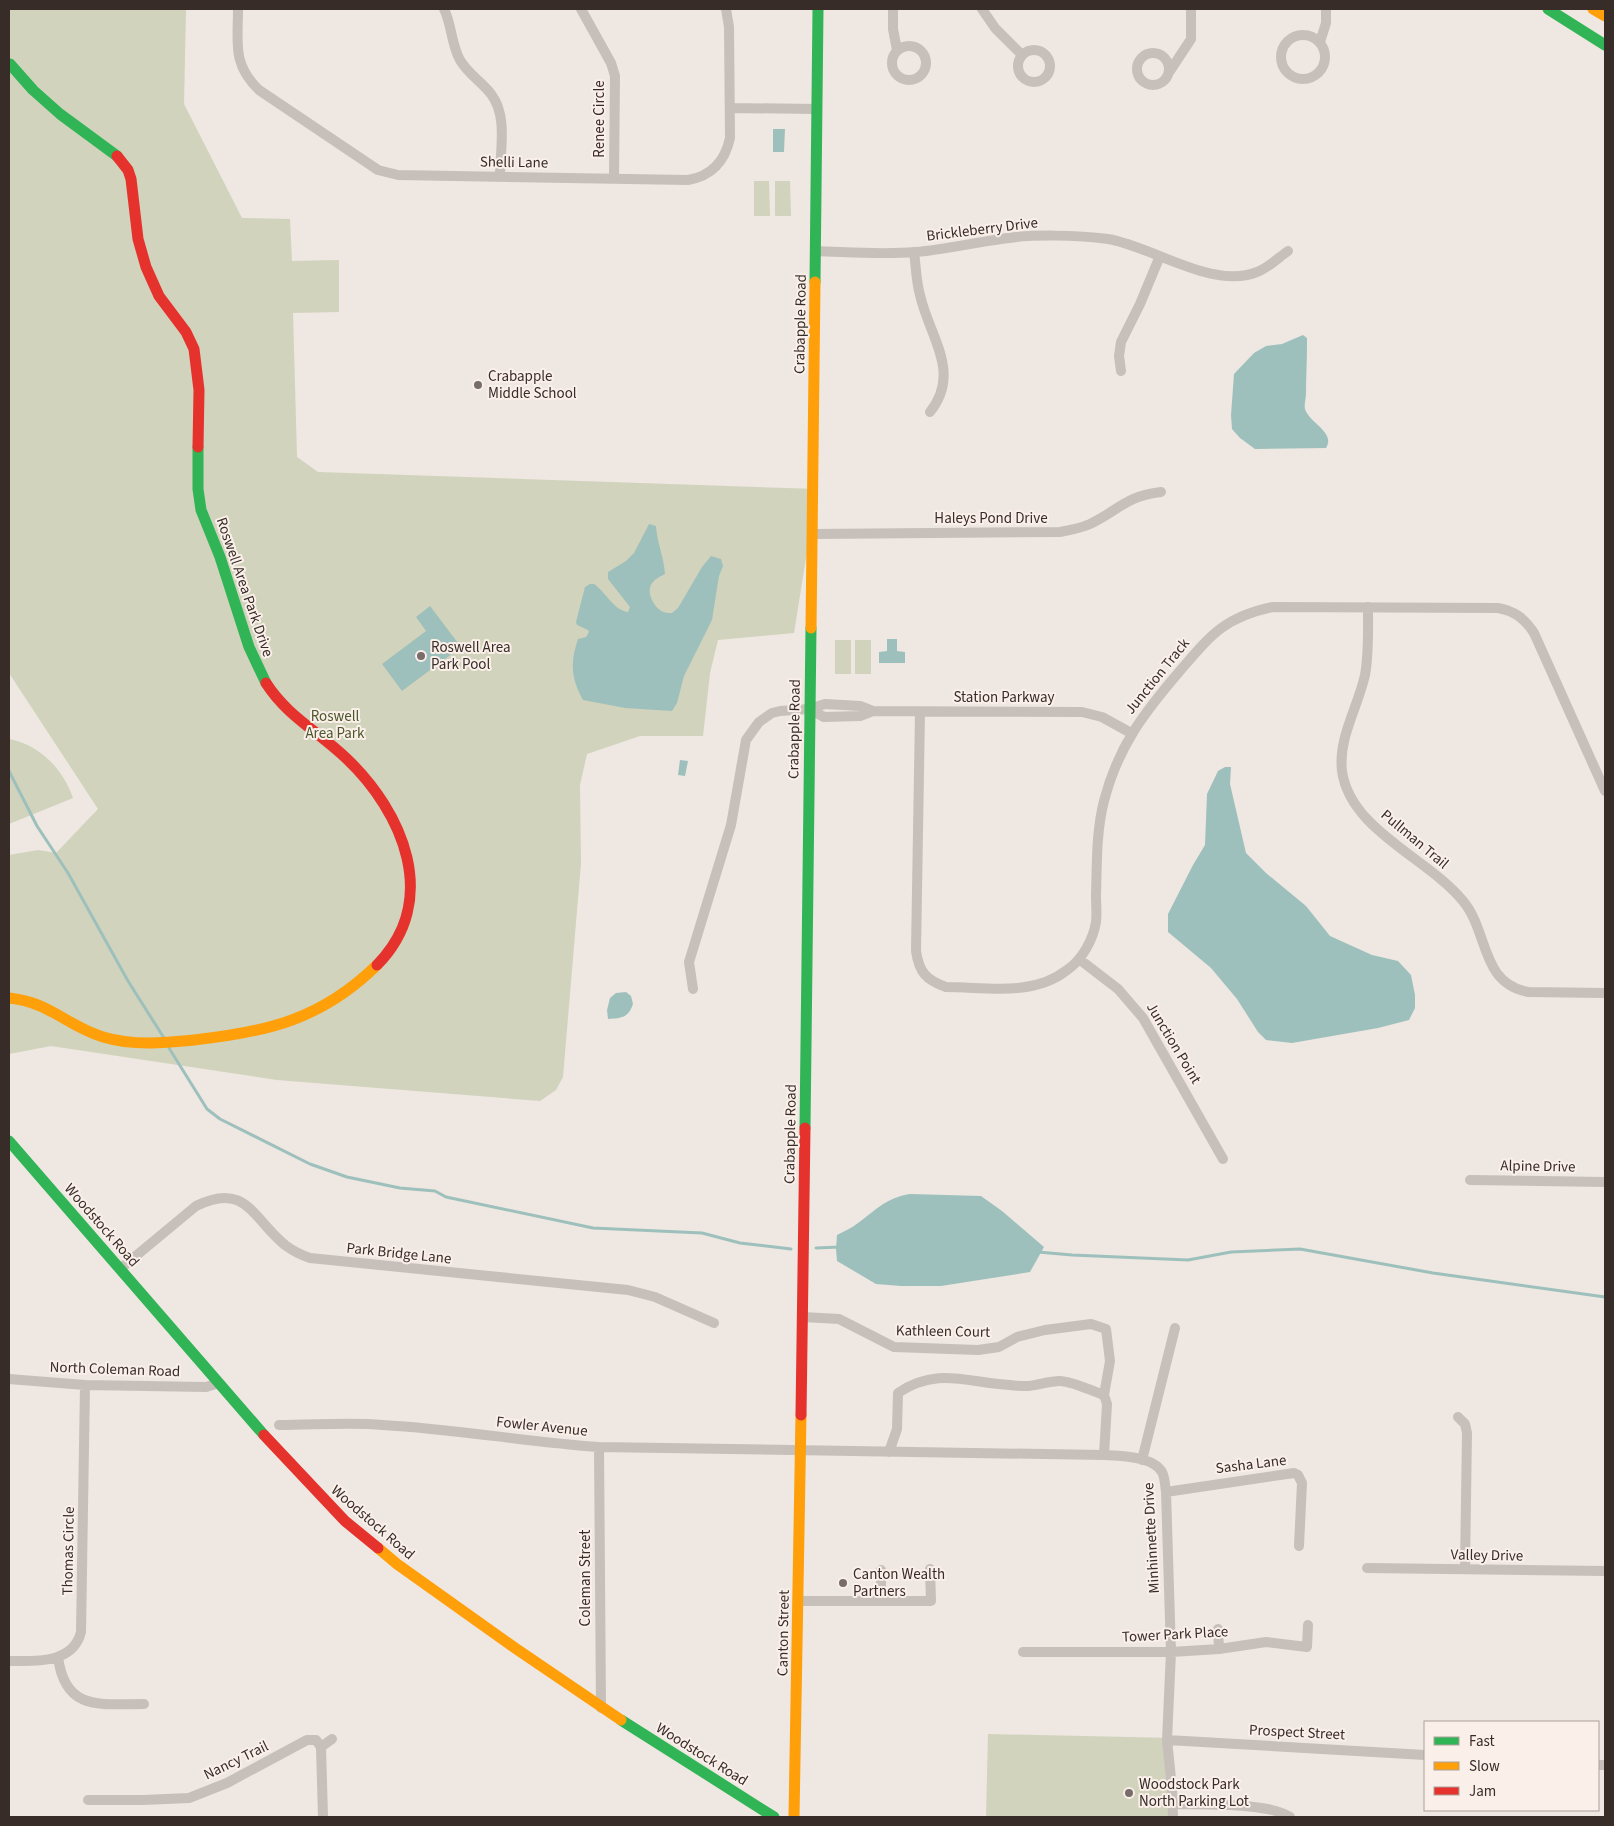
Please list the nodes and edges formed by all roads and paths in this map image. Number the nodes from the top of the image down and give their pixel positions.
1 (238, 9) edge
2 (444, 9) edge
3 (581, 9) edge
4 (726, 9) edge
5 (818, 9) edge
6 (892, 9) edge
7 (982, 9) edge
8 (1191, 9) edge
9 (1326, 9) edge
10 (1549, 9) edge
11 (1593, 9) edge
12 (1605, 16) edge
13 (1320, 42) junction
14 (1605, 45) edge
15 (897, 50) dead end
16 (1022, 55) dead end
17 (10, 64) edge
18 (1170, 71) dead end
19 (730, 108) junction
20 (817, 109) junction
21 (500, 176) junction
22 (614, 178) junction
23 (816, 251) junction
24 (1288, 251) dead end
25 (914, 252) junction
26 (1160, 256) junction
27 (1121, 371) dead end
28 (930, 412) dead end
29 (1161, 492) dead end
30 (813, 534) junction
31 (1368, 607) junction
32 (809, 710) junction
33 (920, 712) junction
34 (1131, 733) junction
35 (1605, 791) edge
36 (1079, 959) junction
37 (693, 989) dead end
38 (1605, 993) edge
39 (9, 998) edge
40 (9, 1142) edge
41 (1223, 1159) dead end
42 (1470, 1180) dead end
43 (1605, 1182) edge
44 (120, 1269) junction
45 (803, 1317) junction
46 (714, 1323) dead end
47 (1175, 1328) dead end
48 (9, 1380) edge
49 (219, 1383) junction
50 (85, 1385) junction
51 (1104, 1395) junction
52 (1458, 1417) dead end
53 (280, 1425) dead end
54 (599, 1448) junction
55 (801, 1450) junction
56 (890, 1452) junction
57 (1104, 1455) junction
58 (1142, 1460) junction
59 (1166, 1492) junction
60 (1299, 1546) dead end
61 (1367, 1568) dead end
62 (930, 1569) dead end
63 (1465, 1569) junction
64 (881, 1570) dead end
65 (1605, 1571) edge
66 (799, 1601) junction
67 (881, 1601) junction
68 (1308, 1625) dead end
69 (1218, 1629) dead end
70 (1219, 1649) junction
71 (1023, 1652) dead end
72 (1171, 1652) junction
73 (58, 1658) junction
74 (9, 1662) edge
75 (144, 1704) dead end
76 (601, 1708) junction
77 (332, 1739) dead end
78 (1167, 1740) junction
79 (322, 1747) junction
80 (1424, 1755) edge
81 (88, 1800) dead end
82 (1173, 1804) junction
83 (323, 1817) edge
84 (774, 1817) edge
85 (794, 1817) edge
86 (1173, 1817) edge
87 (1290, 1817) edge

1 - 21 street, Shelli Lane
2 - 21 street
3 - 22 street, Renee Circle
4 - 19 street, Shelli Lane
5 - 20 street, Crabapple Road
6 - 15 street
7 - 16 street
8 - 18 street
9 - 13 street
10 - 14 street
11 - 12 street
13 - 13 street
17 - 39 street, Roswell Area Park Drive
19 - 20 street
19 - 22 street, Shelli Lane
20 - 23 street, Crabapple Road
21 - 22 street, Shelli Lane
23 - 25 street, Brickleberry Drive
23 - 30 street, Crabapple Road
24 - 26 street, Brickleberry Drive
25 - 26 street, Brickleberry Drive
25 - 28 street
26 - 27 street
29 - 30 street, Haleys Pond Drive
30 - 32 street, Crabapple Road
31 - 34 street, Junction Track
31 - 35 street, Junction Track
31 - 38 street, Pullman Trail
32 - 33 street, Station Parkway
32 - 37 street, Station Parkway
32 - 45 street, Crabapple Road
33 - 34 street, Station Parkway
33 - 36 street, Junction Track
34 - 36 street, Junction Track
36 - 41 street, Junction Point
40 - 44 street, Woodstock Road
42 - 43 street, Alpine Drive
44 - 46 street, Park Bridge Lane
44 - 49 street, Woodstock Road
45 - 51 street, Kathleen Court
45 - 55 street, Crabapple Road
47 - 58 street
48 - 50 street, North Coleman Road
49 - 50 street, North Coleman Road
49 - 76 street, Woodstock Road
50 - 73 street, Thomas Circle
51 - 56 street
51 - 57 street
52 - 63 street
53 - 54 street, Fowler Avenue
54 - 55 street, Fowler Avenue
54 - 76 street, Coleman Street
55 - 56 street, Minhinnette Drive
55 - 66 street, Canton Street
56 - 57 street, Minhinnette Drive
57 - 58 street, Minhinnette Drive
58 - 59 street, Minhinnette Drive
59 - 60 street, Sasha Lane
59 - 72 street, Minhinnette Drive
61 - 63 street, Valley Drive
62 - 67 street
63 - 65 street, Valley Drive
64 - 67 street
66 - 67 street
66 - 85 street, Canton Street
68 - 70 street, Tower Park Place
69 - 70 street
70 - 72 street, Tower Park Place
71 - 72 street, Tower Park Place
72 - 78 street, Minhinnette Drive
73 - 74 street
73 - 75 street
76 - 84 street, Woodstock Road
77 - 79 street
78 - 80 street, Prospect Street
78 - 82 street, Minhinnette Drive
79 - 81 street, Nancy Trail
79 - 83 street
82 - 86 street, Minhinnette Drive
82 - 87 street

